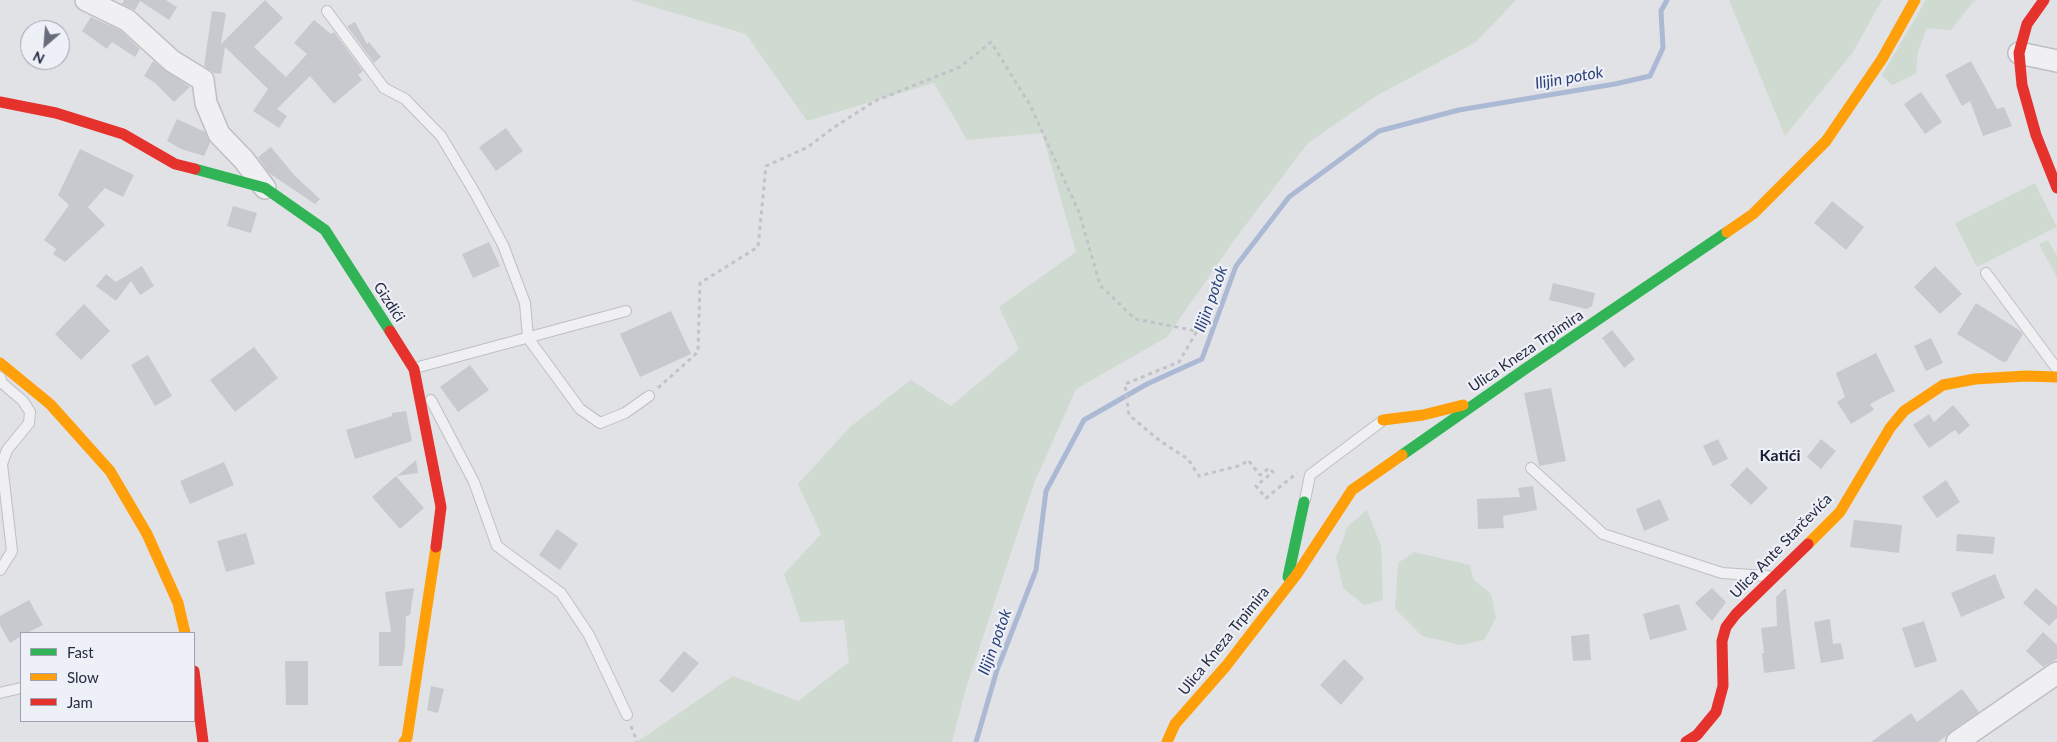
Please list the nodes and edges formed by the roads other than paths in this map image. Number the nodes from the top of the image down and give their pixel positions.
1 (86, 0) edge
2 (1915, 0) edge
3 (2044, 0) edge
4 (327, 11) dead end
5 (2019, 53) junction
6 (2057, 61) edge
7 (0, 102) edge
8 (265, 188) junction
9 (2057, 188) edge
10 (1986, 273) dead end
11 (626, 311) dead end
12 (528, 338) junction
13 (0, 363) edge
14 (414, 369) junction
15 (2057, 369) edge
16 (0, 377) edge
17 (2057, 377) edge
18 (649, 396) road end
19 (1481, 400) junction
20 (1383, 420) joint
21 (1531, 468) dead end
22 (1304, 502) joint
23 (0, 570) edge
24 (1774, 576) junction
25 (1285, 590) junction
26 (185, 632) edge
27 (2057, 673) edge
28 (195, 679) edge
29 (20, 688) edge
30 (0, 693) edge
31 (627, 715) dead end
32 (203, 742) edge
33 (404, 742) edge
34 (1167, 742) edge
35 (1686, 742) edge
36 (1957, 742) edge

1 - 8 street
2 - 19 street, Ulica Kneza Trpimira
3 - 5 street
4 - 12 lane
5 - 6 street
5 - 9 street
7 - 8 street, Gizdići
8 - 14 street, Gizdići
10 - 15 lane
11 - 12 lane
12 - 14 lane
12 - 18 lane
13 - 26 street
14 - 31 lane
14 - 33 street, Gizdići
16 - 23 lane
17 - 24 street, Ulica Ante Starčevića
19 - 20 street
19 - 25 street, Ulica Kneza Trpimira
20 - 22 lane
21 - 24 lane
22 - 25 street
24 - 35 street, Ulica Ante Starčevića
25 - 34 street, Ulica Kneza Trpimira
27 - 36 street
28 - 32 street
29 - 30 lane

